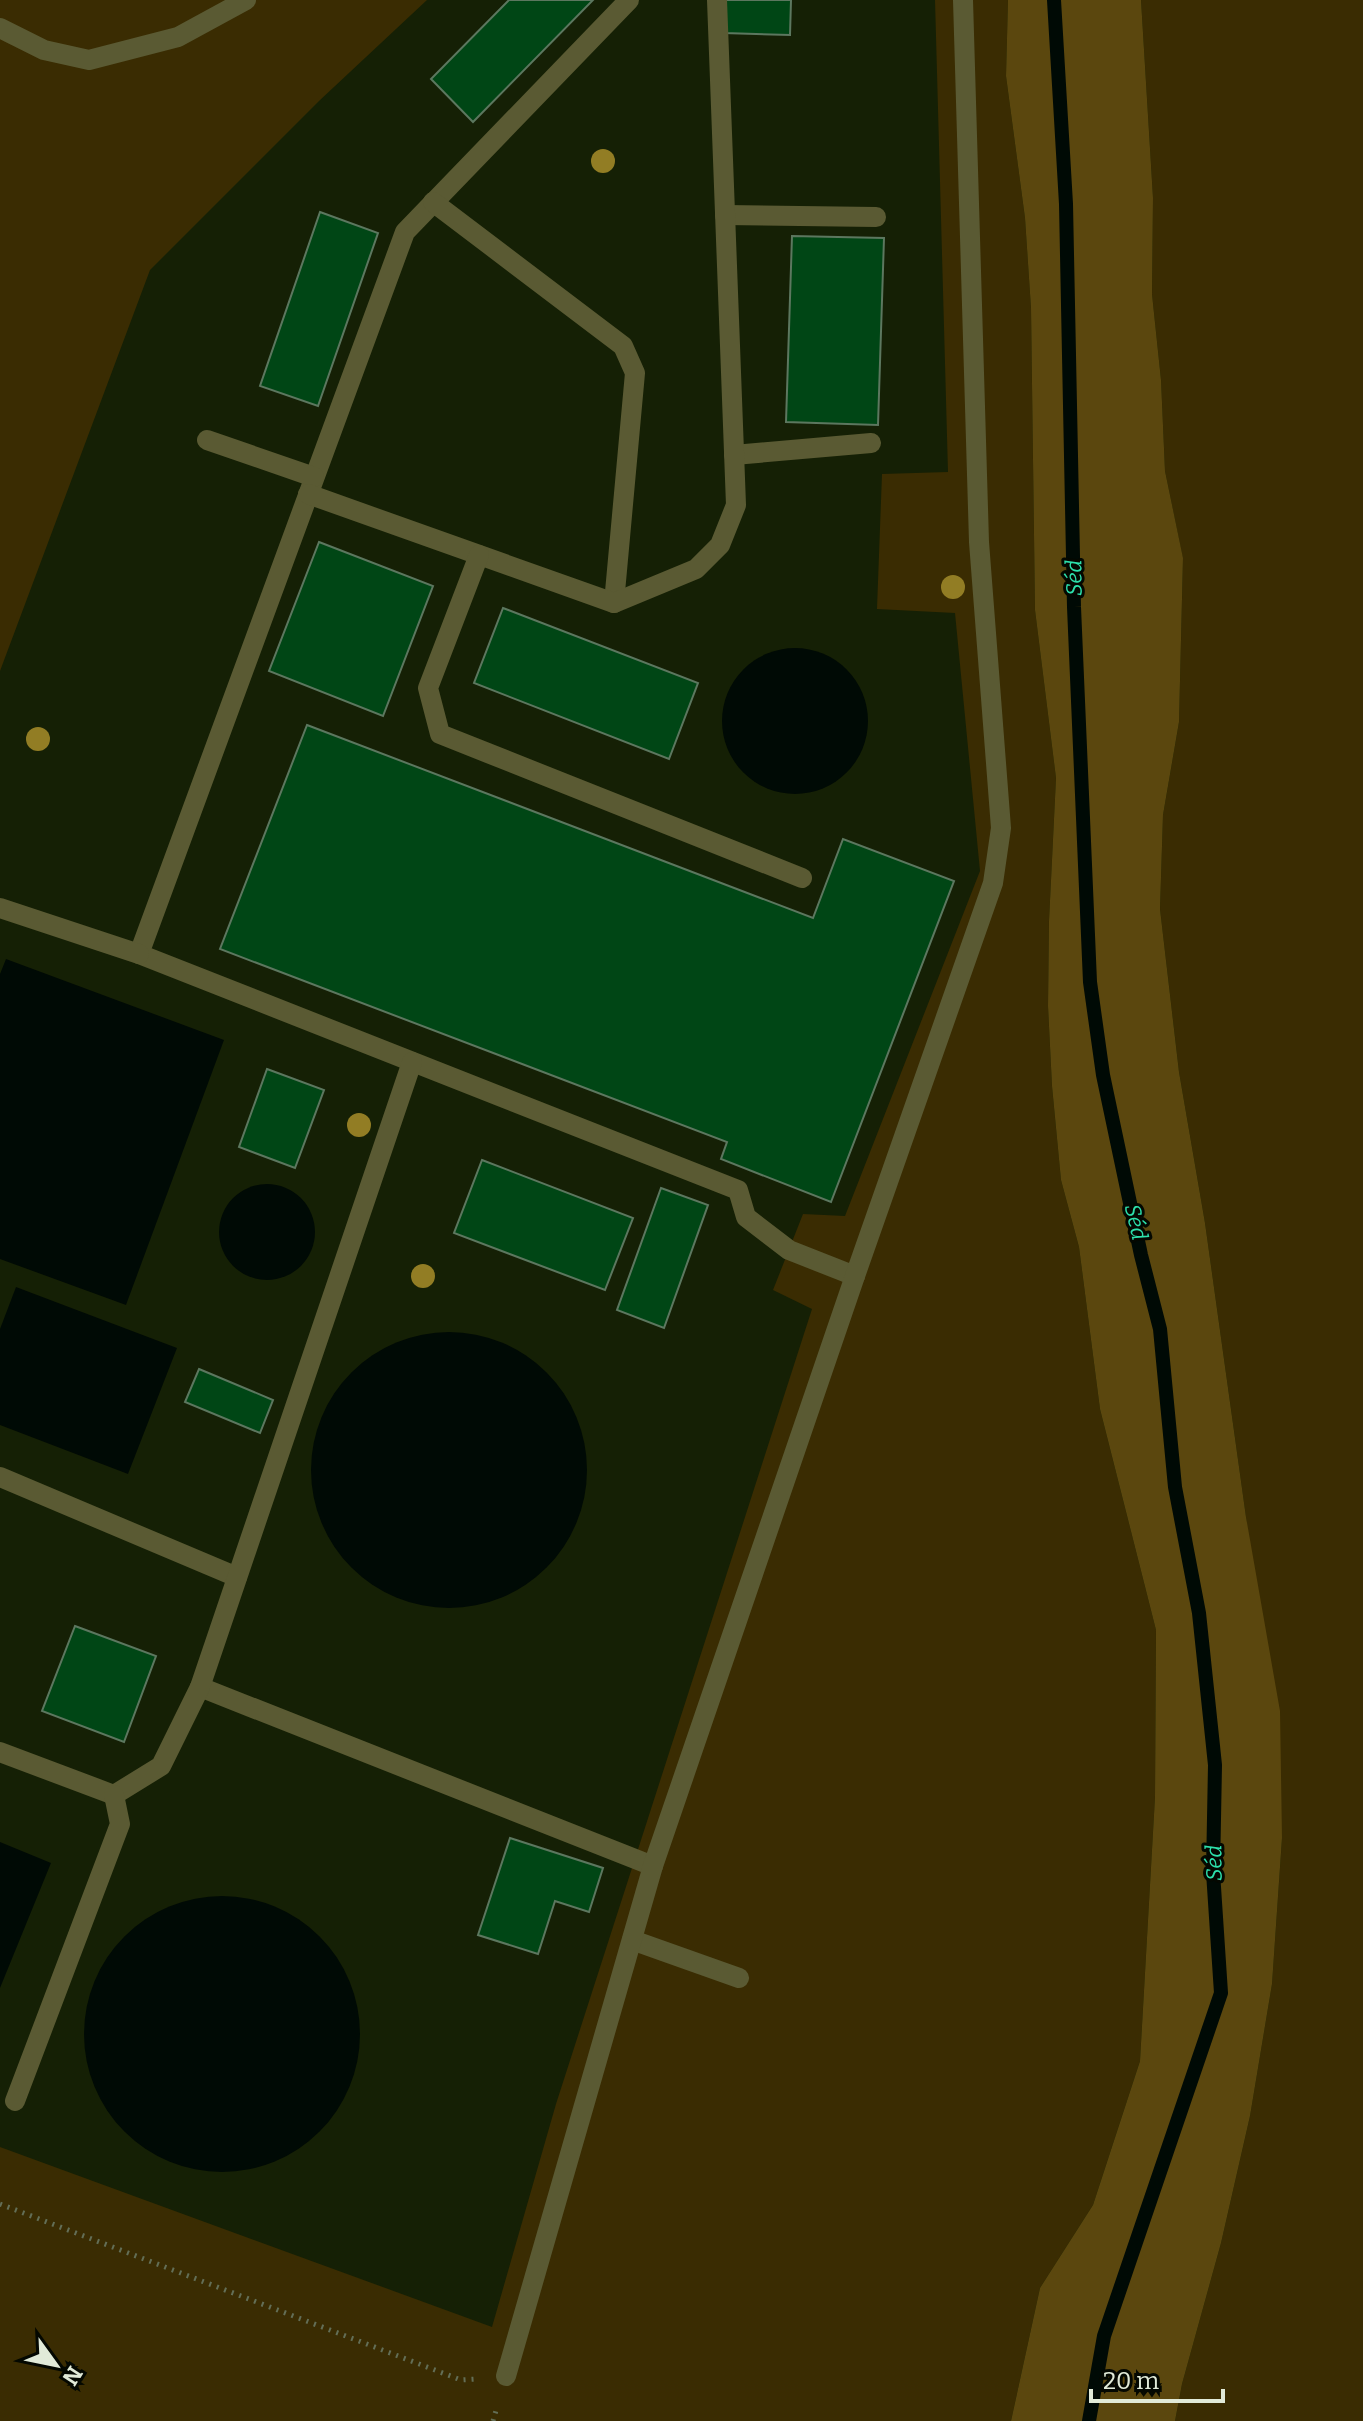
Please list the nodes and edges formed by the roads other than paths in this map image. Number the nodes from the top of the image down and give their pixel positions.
1 (246, 0) edge
2 (629, 0) edge
3 (717, 0) edge
4 (963, 0) edge
5 (0, 28) edge
6 (433, 202) junction
7 (725, 215) junction
8 (876, 217) dead end
9 (207, 440) dead end
10 (871, 443) dead end
11 (734, 455) junction
12 (311, 486) junction
13 (479, 555) junction
14 (614, 603) junction
15 (802, 878) dead end
16 (0, 908) edge
17 (139, 954) junction
18 (412, 1062) junction
19 (855, 1276) junction
20 (0, 1477) edge
21 (237, 1577) junction
22 (200, 1687) junction
23 (0, 1752) edge
24 (114, 1795) junction
25 (653, 1866) junction
26 (632, 1940) junction
27 (739, 1978) dead end
28 (15, 2101) dead end
29 (506, 2376) road end

1 - 5 lane
2 - 6 lane
3 - 7 lane
4 - 19 lane
6 - 12 lane
6 - 14 lane
7 - 8 lane
7 - 11 lane
9 - 12 lane
10 - 11 lane
11 - 14 lane
12 - 13 lane
12 - 17 lane
13 - 14 lane
13 - 15 lane
16 - 17 lane
17 - 18 lane
18 - 19 lane
18 - 21 lane
19 - 25 lane
20 - 21 lane
21 - 22 lane
22 - 24 lane
22 - 25 lane
23 - 24 lane
24 - 28 lane
25 - 26 lane
26 - 27 lane
26 - 29 lane

